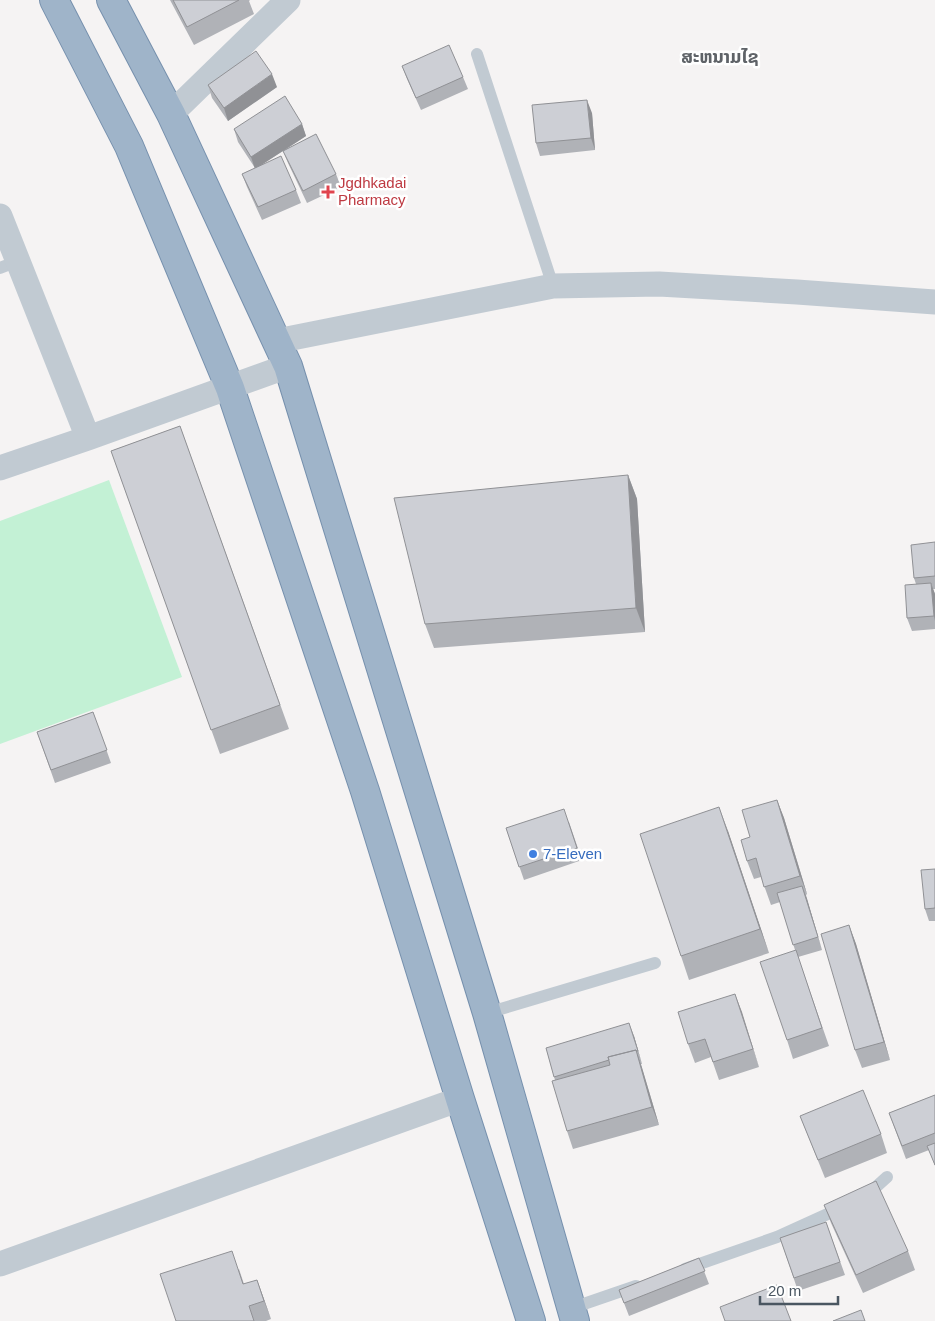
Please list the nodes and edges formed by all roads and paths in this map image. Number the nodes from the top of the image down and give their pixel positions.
1 (54, 0) edge
2 (111, 0) edge
3 (288, 0) edge
4 (477, 54) dead end
5 (171, 114) junction
6 (0, 216) edge
7 (9, 264) edge
8 (553, 286) junction
9 (935, 302) edge
10 (277, 341) junction
11 (288, 366) junction
12 (230, 388) junction
13 (88, 438) junction
14 (0, 468) edge
15 (655, 963) dead end
16 (487, 1013) junction
17 (460, 1099) junction
18 (888, 1177) dead end
19 (1, 1262) edge
20 (674, 1273) edge
21 (646, 1282) edge
22 (574, 1315) edge
23 (531, 1321) edge

1 - 12 highway
2 - 5 highway
3 - 5 street
4 - 8 lane
5 - 10 highway
6 - 7 street
7 - 13 street
8 - 9 street
8 - 10 street
10 - 11 highway
11 - 12 street
11 - 16 highway
12 - 13 street
12 - 17 highway
13 - 14 street
15 - 16 lane
16 - 22 highway
17 - 19 street
17 - 23 highway
18 - 20 lane
21 - 22 lane

